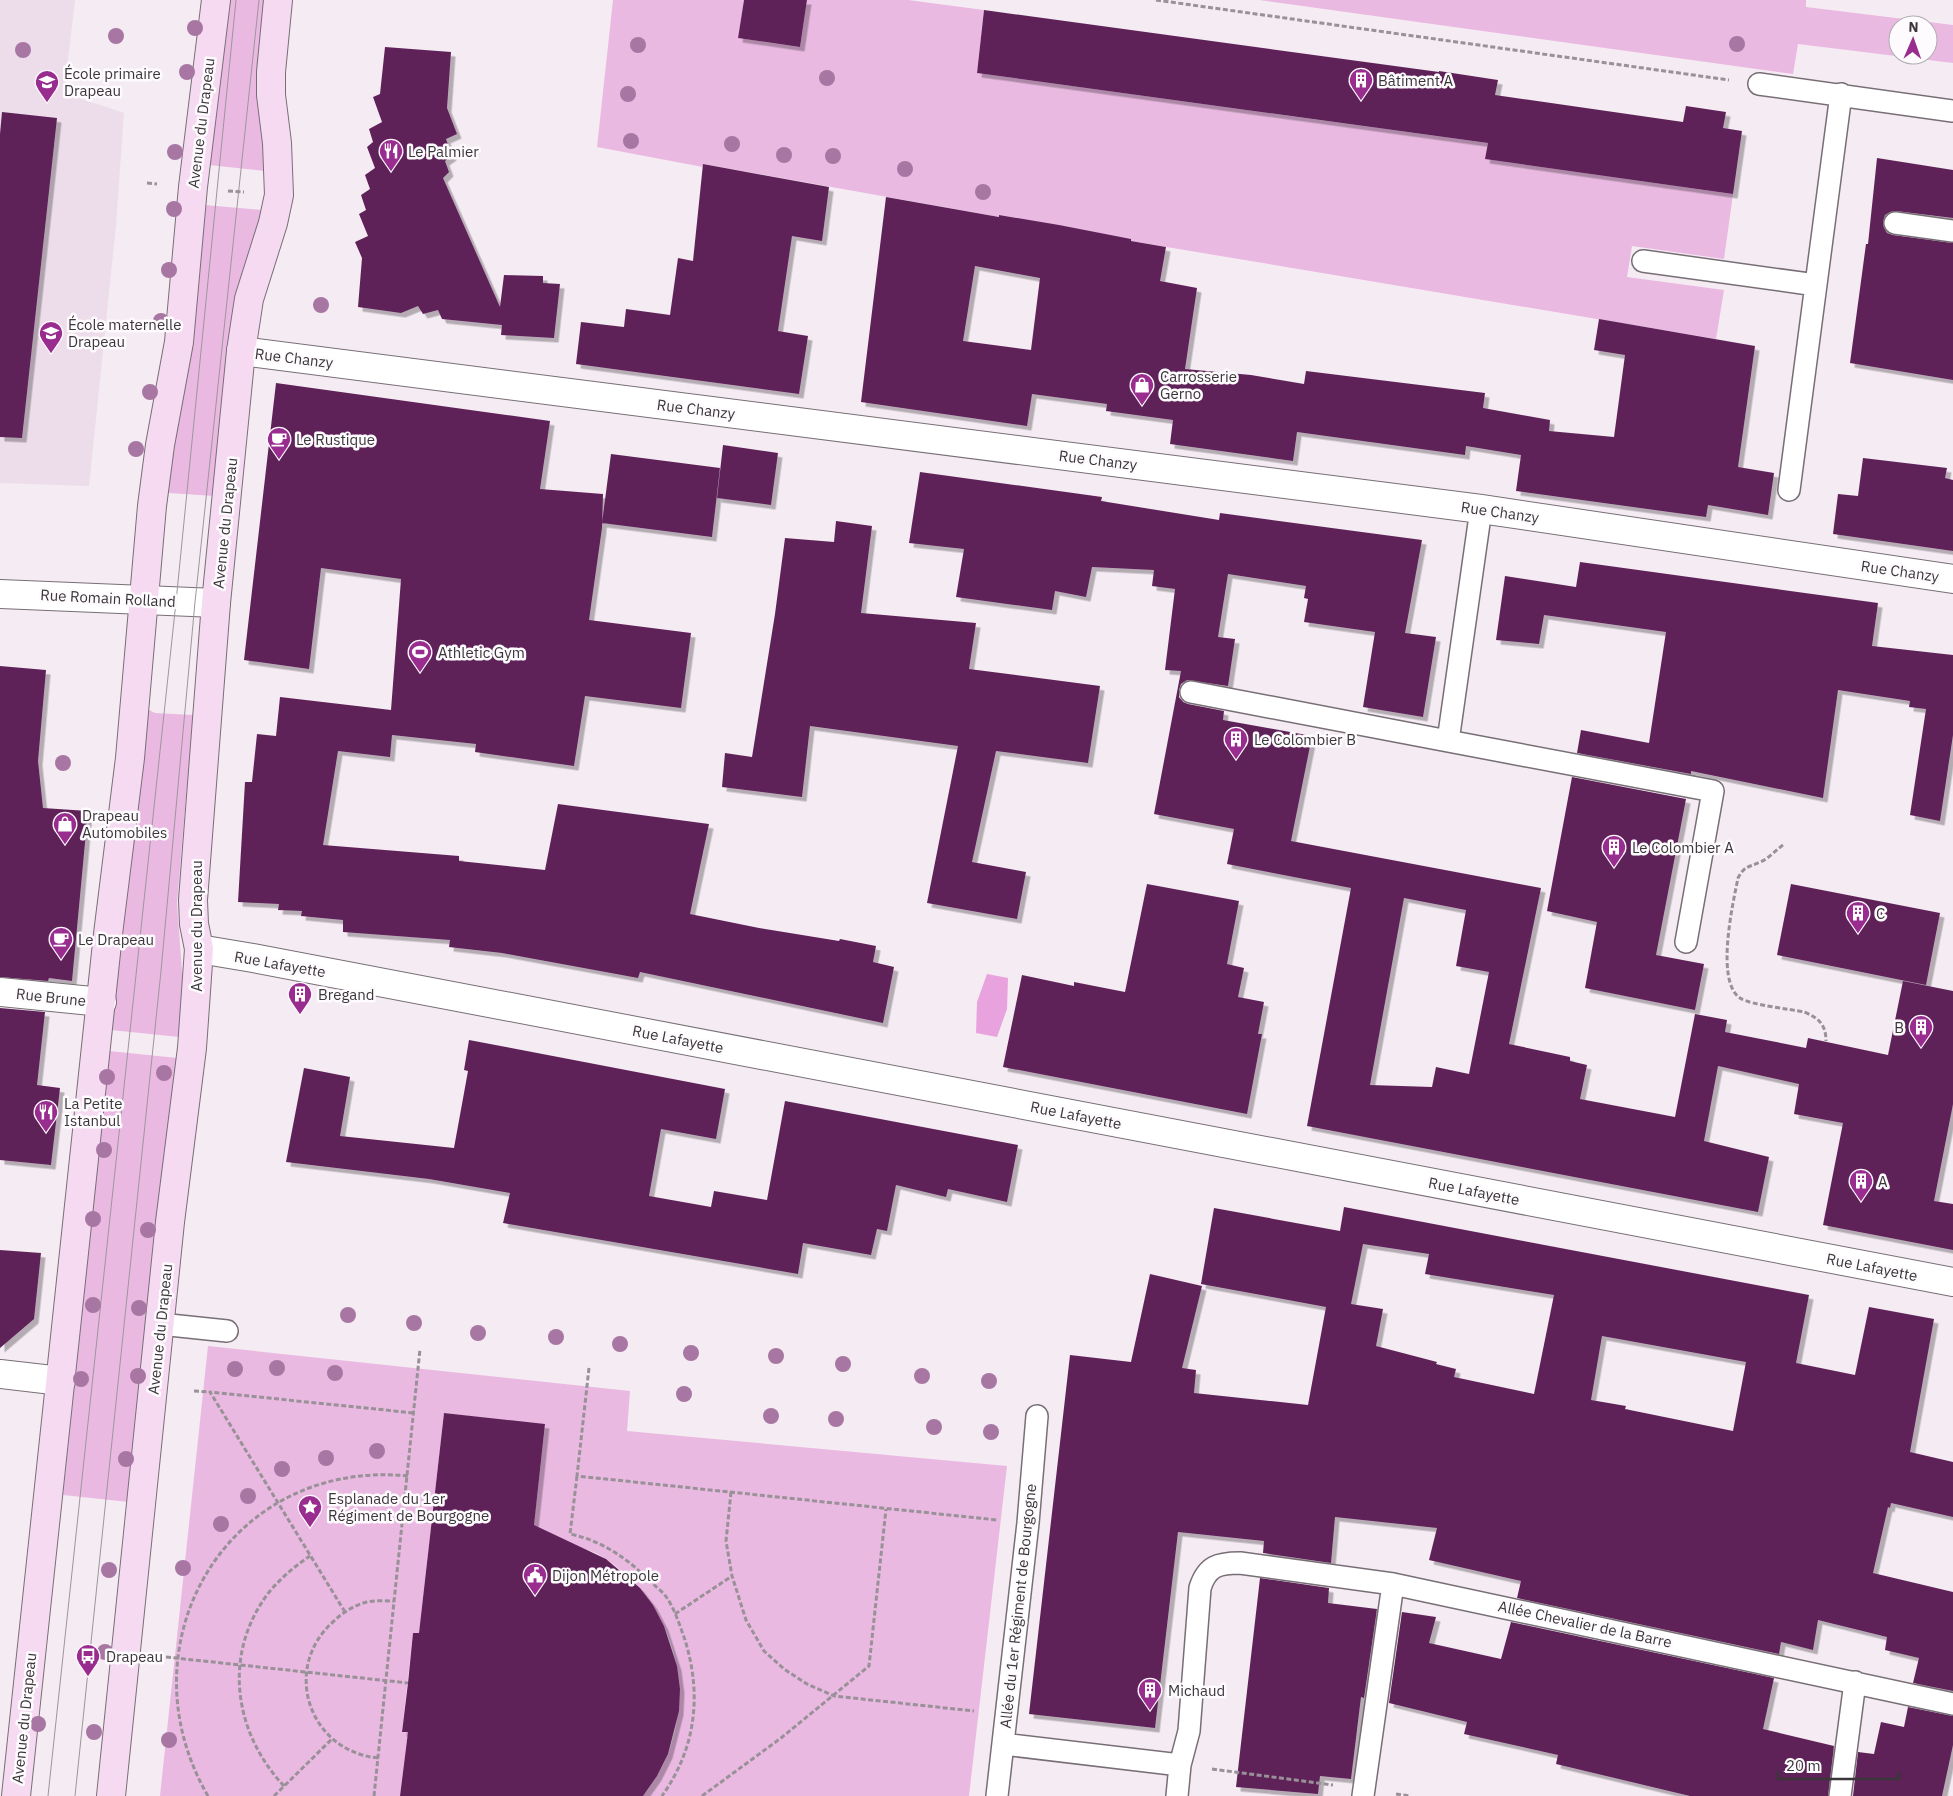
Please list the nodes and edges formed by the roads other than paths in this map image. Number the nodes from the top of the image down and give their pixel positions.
1 (216, 0) edge
2 (278, 0) edge
3 (1759, 84) road end
4 (1841, 94) junction
5 (1953, 111) edge
6 (1895, 223) dead end
7 (1953, 231) edge
8 (1642, 261) dead end
9 (1816, 285) junction
10 (242, 351) junction
11 (1789, 490) dead end
12 (1481, 509) junction
13 (1953, 579) edge
14 (0, 594) edge
15 (142, 600) junction
16 (216, 603) junction
17 (1191, 692) dead end
18 (1448, 741) junction
19 (1686, 942) dead end
20 (199, 949) junction
21 (0, 992) edge
22 (102, 1002) junction
23 (1953, 1282) edge
24 (160, 1324) junction
25 (226, 1330) dead end
26 (0, 1374) edge
27 (61, 1381) junction
28 (1037, 1416) dead end
29 (1393, 1584) junction
30 (1855, 1682) junction
31 (1953, 1704) edge
32 (1003, 1744) junction
33 (1180, 1765) junction
34 (1363, 1792) edge
35 (16, 1796) edge
36 (111, 1796) edge
37 (997, 1796) edge
38 (1177, 1796) edge
39 (1840, 1796) edge

1 - 15 main road, Avenue du Drapeau
2 - 10 main road, Avenue du Drapeau
3 - 4 lane
4 - 5 lane
4 - 9 lane
6 - 7 lane
8 - 9 lane
9 - 11 lane
10 - 12 street, Rue Chanzy
10 - 16 main road, Avenue du Drapeau
12 - 13 street, Rue Chanzy
12 - 18 lane
14 - 15 street, Rue Romain Rolland
15 - 16 street, Rue Romain Rolland
15 - 22 main road, Avenue du Drapeau
16 - 20 main road, Avenue du Drapeau
17 - 18 lane
18 - 19 lane
20 - 23 street, Rue Lafayette
20 - 24 main road, Avenue du Drapeau
21 - 22 street, Rue Brune
22 - 27 main road, Avenue du Drapeau
24 - 25 lane
24 - 36 main road, Avenue du Drapeau
26 - 27 street
27 - 35 main road, Avenue du Drapeau
28 - 32 lane, Allée du 1er Régiment de Bourgogne
29 - 30 lane, Allée Chevalier de la Barre
29 - 33 lane, Allée Chevalier de la Barre
29 - 34 lane
30 - 31 lane, Allée Chevalier de la Barre
30 - 39 lane
32 - 33 lane
32 - 37 lane, Allée du 1er Régiment de Bourgogne
33 - 38 lane

